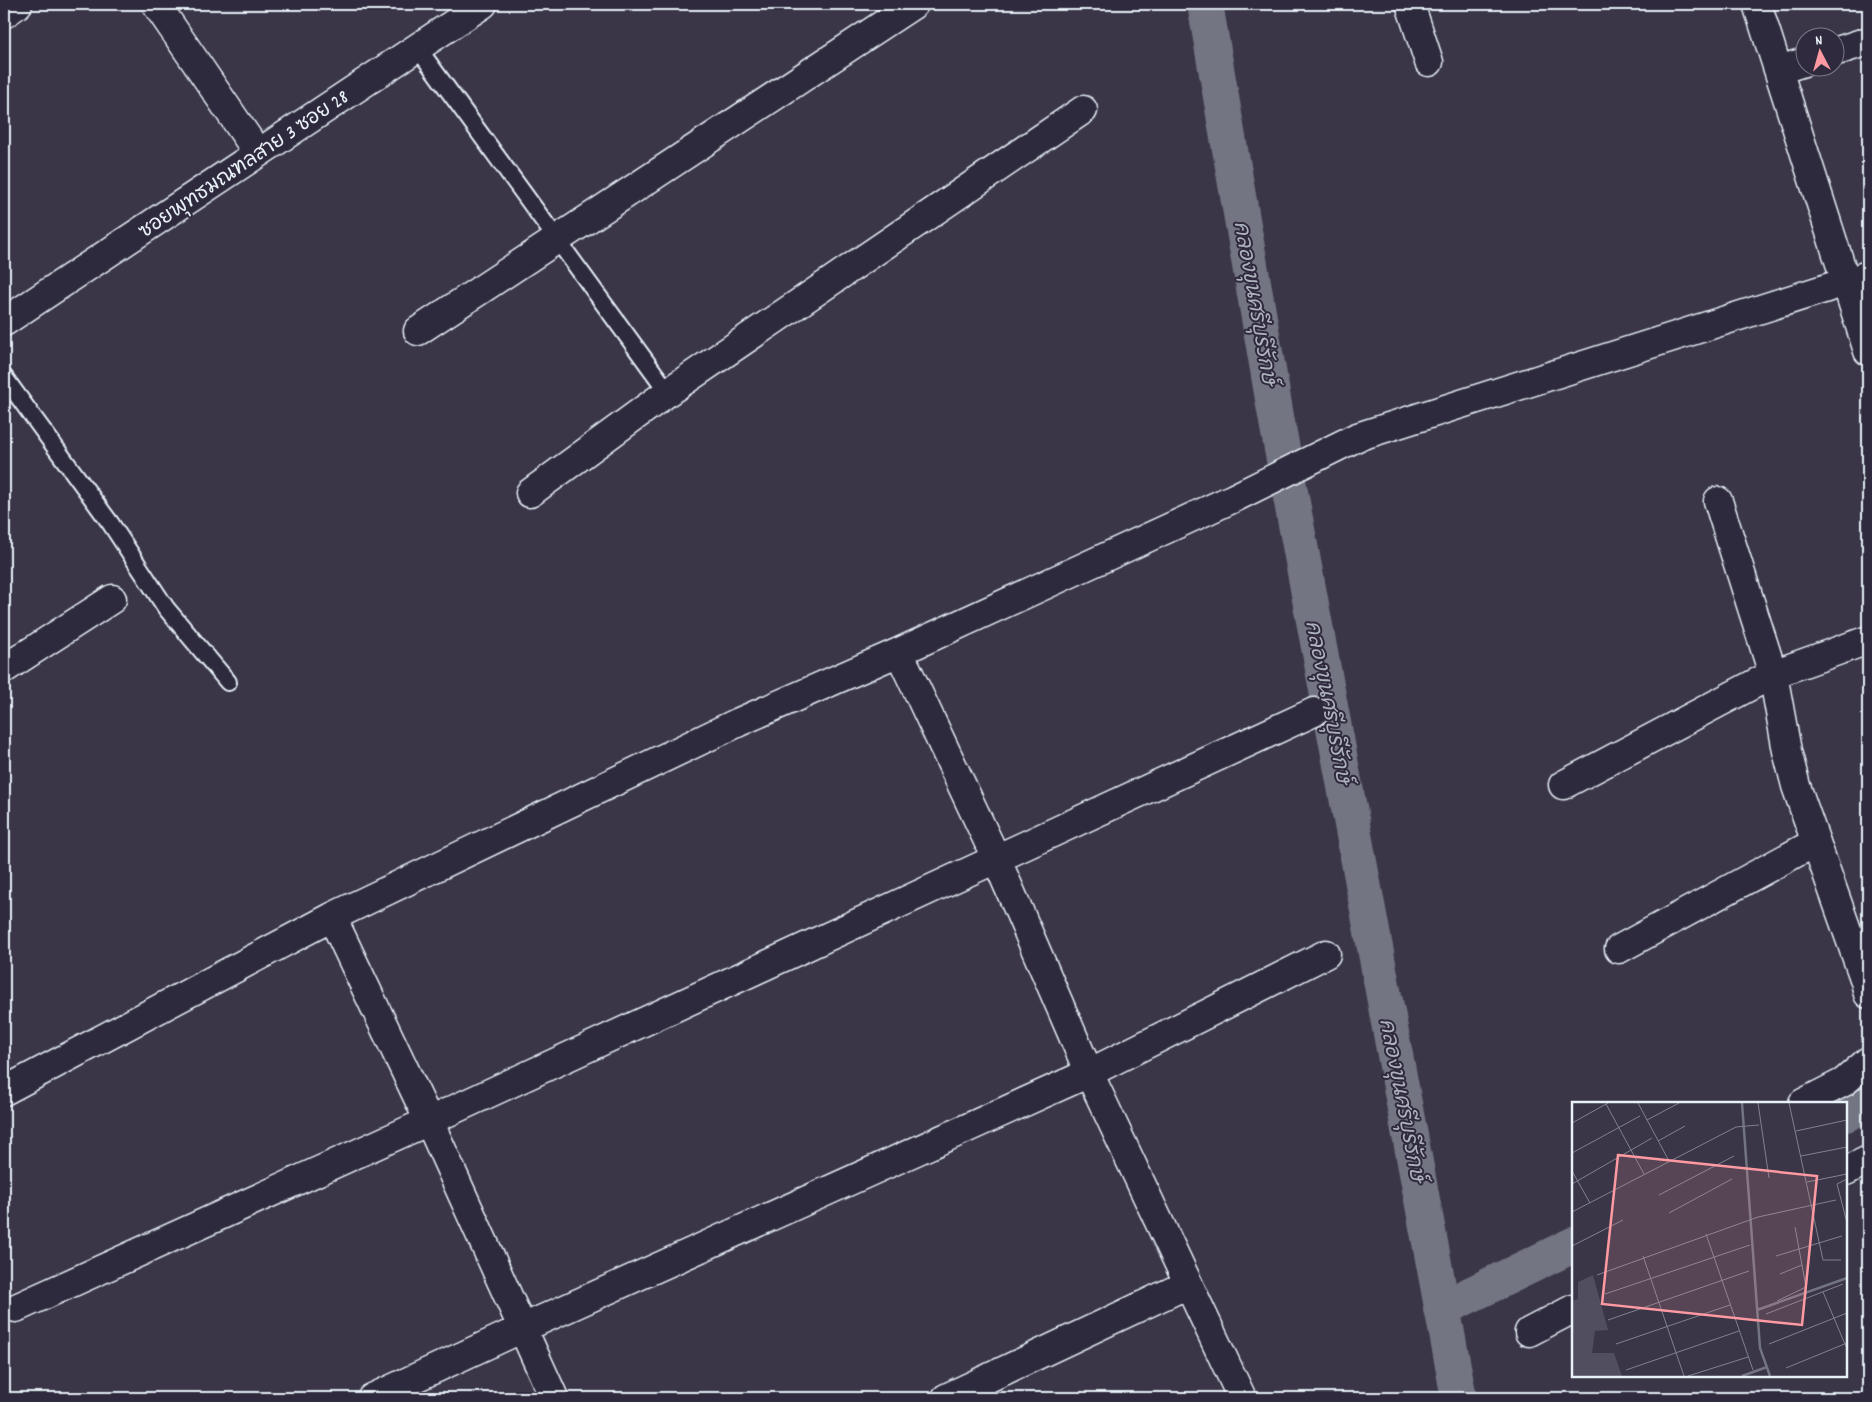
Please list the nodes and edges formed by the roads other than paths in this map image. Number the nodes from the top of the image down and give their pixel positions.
1 (18, 4) edge
2 (156, 4) edge
3 (483, 4) edge
4 (914, 4) edge
5 (1410, 4) edge
6 (1757, 4) edge
7 (4, 14) edge
8 (1868, 41) edge
9 (417, 47) junction
10 (1844, 49) edge
11 (1429, 62) dead end
12 (1794, 65) edge
13 (1779, 70) junction
14 (1083, 110) dead end
15 (258, 153) junction
16 (556, 240) junction
17 (1857, 279) edge
18 (4, 322) edge
19 (418, 331) dead end
20 (1868, 351) edge
21 (4, 377) edge
22 (668, 392) junction
23 (530, 493) dead end
24 (1718, 501) dead end
25 (112, 599) dead end
26 (1868, 640) edge
27 (899, 652) junction
28 (4, 669) edge
29 (1773, 674) junction
30 (228, 682) dead end
31 (1314, 712) dead end
32 (1563, 785) dead end
33 (1816, 842) junction
34 (996, 858) junction
35 (332, 917) junction
36 (1619, 948) dead end
37 (1326, 954) dead end
38 (1868, 994) edge
39 (1868, 1061) edge
40 (1090, 1073) junction
41 (4, 1091) edge
42 (1806, 1102) edge
43 (428, 1120) junction
44 (1868, 1160) edge
45 (1847, 1170) edge
46 (1188, 1284) junction
47 (16, 1308) dead end
48 (1572, 1310) edge
49 (523, 1328) junction
50 (1529, 1332) dead end
51 (372, 1398) edge
52 (554, 1398) edge
53 (946, 1398) edge
54 (1242, 1398) edge

1 - 7 street
2 - 15 street
3 - 9 street, ซอยพุทธมณฑลสาย 3 ซอย 28
4 - 16 street
5 - 11 street
6 - 13 street
8 - 10 street
9 - 15 street, ซอยพุทธมณฑลสาย 3 ซอย 28
9 - 16 lane
12 - 13 street
13 - 17 street
14 - 22 street
15 - 18 street, ซอยพุทธมณฑลสาย 3 ซอย 28
16 - 19 street
16 - 22 lane
17 - 20 street
17 - 27 street
21 - 30 lane
22 - 23 street
24 - 29 street
25 - 28 street
26 - 29 street
27 - 34 street
27 - 35 street
29 - 32 street
29 - 33 street
31 - 34 street
33 - 36 street
33 - 38 street
34 - 40 street
34 - 43 street
35 - 41 street
35 - 43 street
37 - 40 street
39 - 42 street
40 - 46 street
40 - 49 street
43 - 47 street
43 - 49 street
44 - 45 street
46 - 53 street
46 - 54 street
48 - 50 street
49 - 51 street
49 - 52 street

